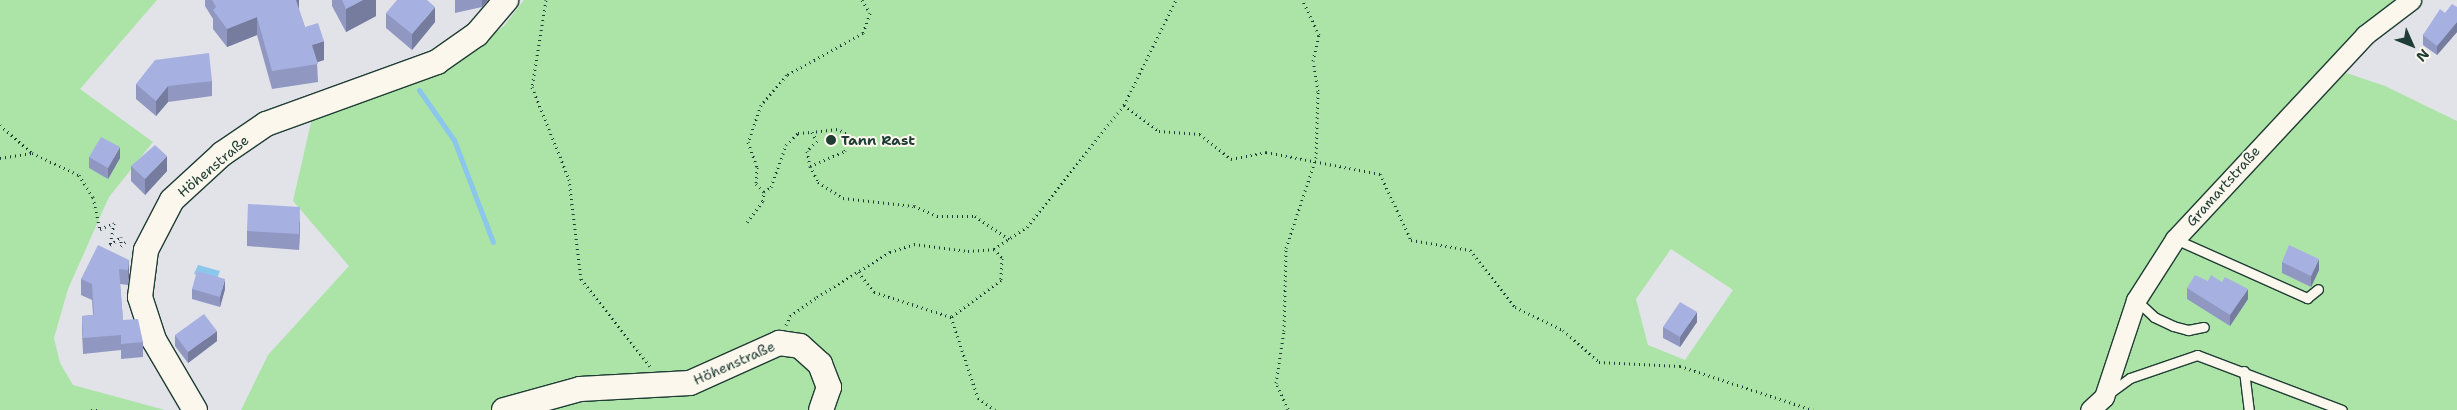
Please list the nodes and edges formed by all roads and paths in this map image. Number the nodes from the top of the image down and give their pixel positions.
1 (506, 0) edge
2 (546, 0) edge
3 (862, 0) edge
4 (1176, 0) edge
5 (1303, 0) edge
6 (2410, 0) edge
7 (1124, 105) junction
8 (0, 125) edge
9 (812, 132) junction
10 (32, 153) junction
11 (0, 158) edge
12 (1316, 158) junction
13 (810, 166) junction
14 (764, 192) junction
15 (747, 222) dead end
16 (151, 236) junction
17 (1010, 240) junction
18 (2175, 240) junction
19 (994, 249) junction
20 (858, 272) junction
21 (2318, 289) dead end
22 (2136, 300) junction
23 (951, 317) junction
24 (2204, 327) dead end
25 (779, 342) junction
26 (2244, 371) junction
27 (667, 386) junction
28 (2104, 396) junction
29 (1288, 409) dead end
30 (91, 410) edge
31 (101, 410) edge
32 (195, 410) edge
33 (504, 410) edge
34 (821, 410) edge
35 (995, 410) edge
36 (1813, 410) edge
37 (2090, 410) edge
38 (2249, 410) edge
39 (2342, 410) edge

1 - 16 street, Höhenstraße
2 - 27 path
3 - 14 path
4 - 7 path
5 - 12 path
6 - 18 street, Gramartstraße
7 - 12 path
7 - 17 path
8 - 10 path
9 - 13 path
9 - 13 path
9 - 14 path
10 - 11 path
10 - 16 path
12 - 29 path
12 - 36 path
13 - 17 path
14 - 15 path
16 - 32 street, Höhenstraße
17 - 19 path
18 - 21 lane
18 - 22 street, Gramartstraße
19 - 20 path
19 - 23 path
20 - 23 path
20 - 25 path
22 - 24 lane
22 - 28 street, Gramartstraße
23 - 35 path
25 - 27 street, Höhenstraße
25 - 34 street, Höhenstraße
26 - 28 lane
26 - 38 lane
26 - 39 lane
27 - 33 street, Höhenstraße
28 - 37 street, Gramartstraße
30 - 31 path

